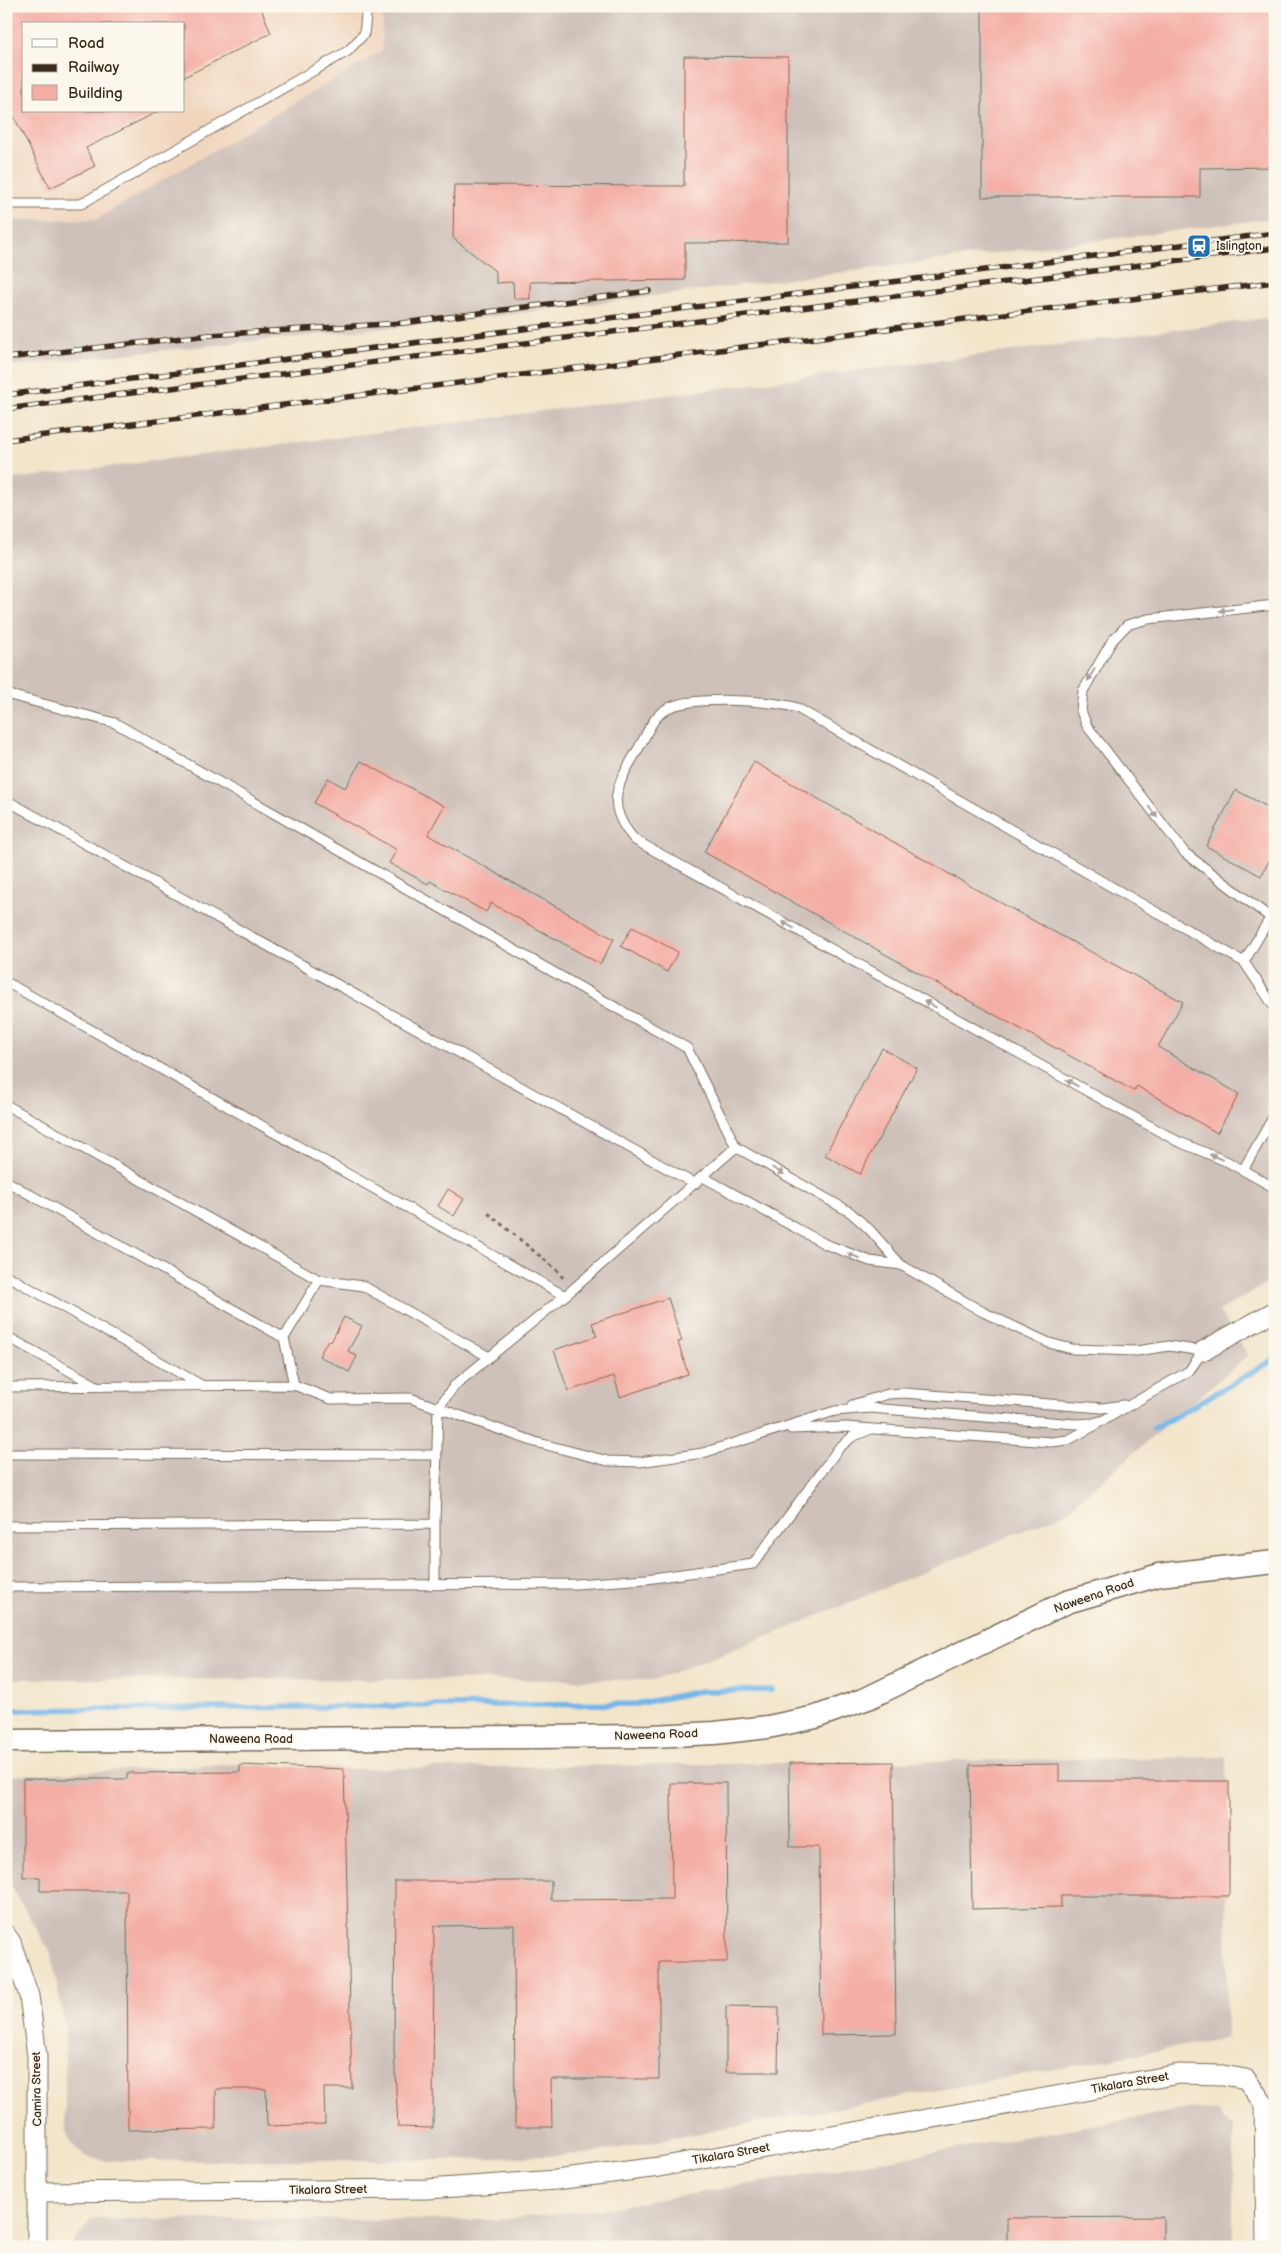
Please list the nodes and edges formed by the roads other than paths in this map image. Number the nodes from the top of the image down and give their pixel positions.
1 (367, 6) edge
2 (6, 204) edge
3 (1275, 605) edge
4 (6, 694) edge
5 (6, 800) edge
6 (1272, 920) edge
7 (1244, 962) junction
8 (6, 982) edge
9 (1275, 1008) edge
10 (6, 1105) edge
11 (1275, 1114) edge
12 (736, 1147) junction
13 (1243, 1170) junction
14 (703, 1177) junction
15 (6, 1181) edge
16 (695, 1184) junction
17 (1275, 1188) edge
18 (901, 1265) junction
19 (6, 1275) edge
20 (318, 1280) junction
21 (565, 1296) junction
22 (1275, 1311) edge
23 (6, 1336) edge
24 (284, 1338) junction
25 (1203, 1351) junction
26 (489, 1358) junction
27 (294, 1385) junction
28 (97, 1386) junction
29 (203, 1386) junction
30 (6, 1387) edge
31 (1136, 1401) junction
32 (438, 1408) junction
33 (836, 1410) junction
34 (1104, 1420) junction
35 (871, 1429) junction
36 (771, 1432) junction
37 (6, 1454) edge
38 (436, 1455) junction
39 (435, 1524) junction
40 (6, 1526) edge
41 (1275, 1562) edge
42 (435, 1585) junction
43 (6, 1587) edge
44 (6, 1741) edge
45 (6, 1935) edge
46 (37, 2192) junction
47 (37, 2247) edge
48 (1266, 2247) edge

1 - 2 lane
3 -> 6 lane
4 - 12 lane
5 - 16 lane
6 - 7 lane
7 - 9 lane
13 -> 7 lane
8 - 21 lane
10 - 20 lane
11 - 13 lane
12 - 14 lane
12 -> 18 lane
13 - 17 lane
14 - 16 lane
18 -> 14 lane
15 - 24 lane
16 - 21 lane
18 - 25 lane
19 - 29 lane
20 - 24 lane
20 - 26 lane
21 - 26 lane
22 - 25 street
23 - 28 lane
24 - 27 lane
25 - 31 lane
26 - 32 lane
27 - 29 lane
27 - 32 lane
28 - 29 lane
28 - 30 lane
31 - 33 lane
31 - 34 lane
32 - 36 lane
32 - 38 lane
33 - 34 lane
33 - 36 lane
34 - 35 lane
35 - 36 lane
35 - 42 lane
37 - 38 lane
38 - 39 lane
39 - 40 lane
39 - 42 lane
41 - 44 street, Naweena Road
42 - 43 lane
45 - 46 street, Camira Street
46 - 47 street, Camira Street
46 - 48 street, Tikalara Street

